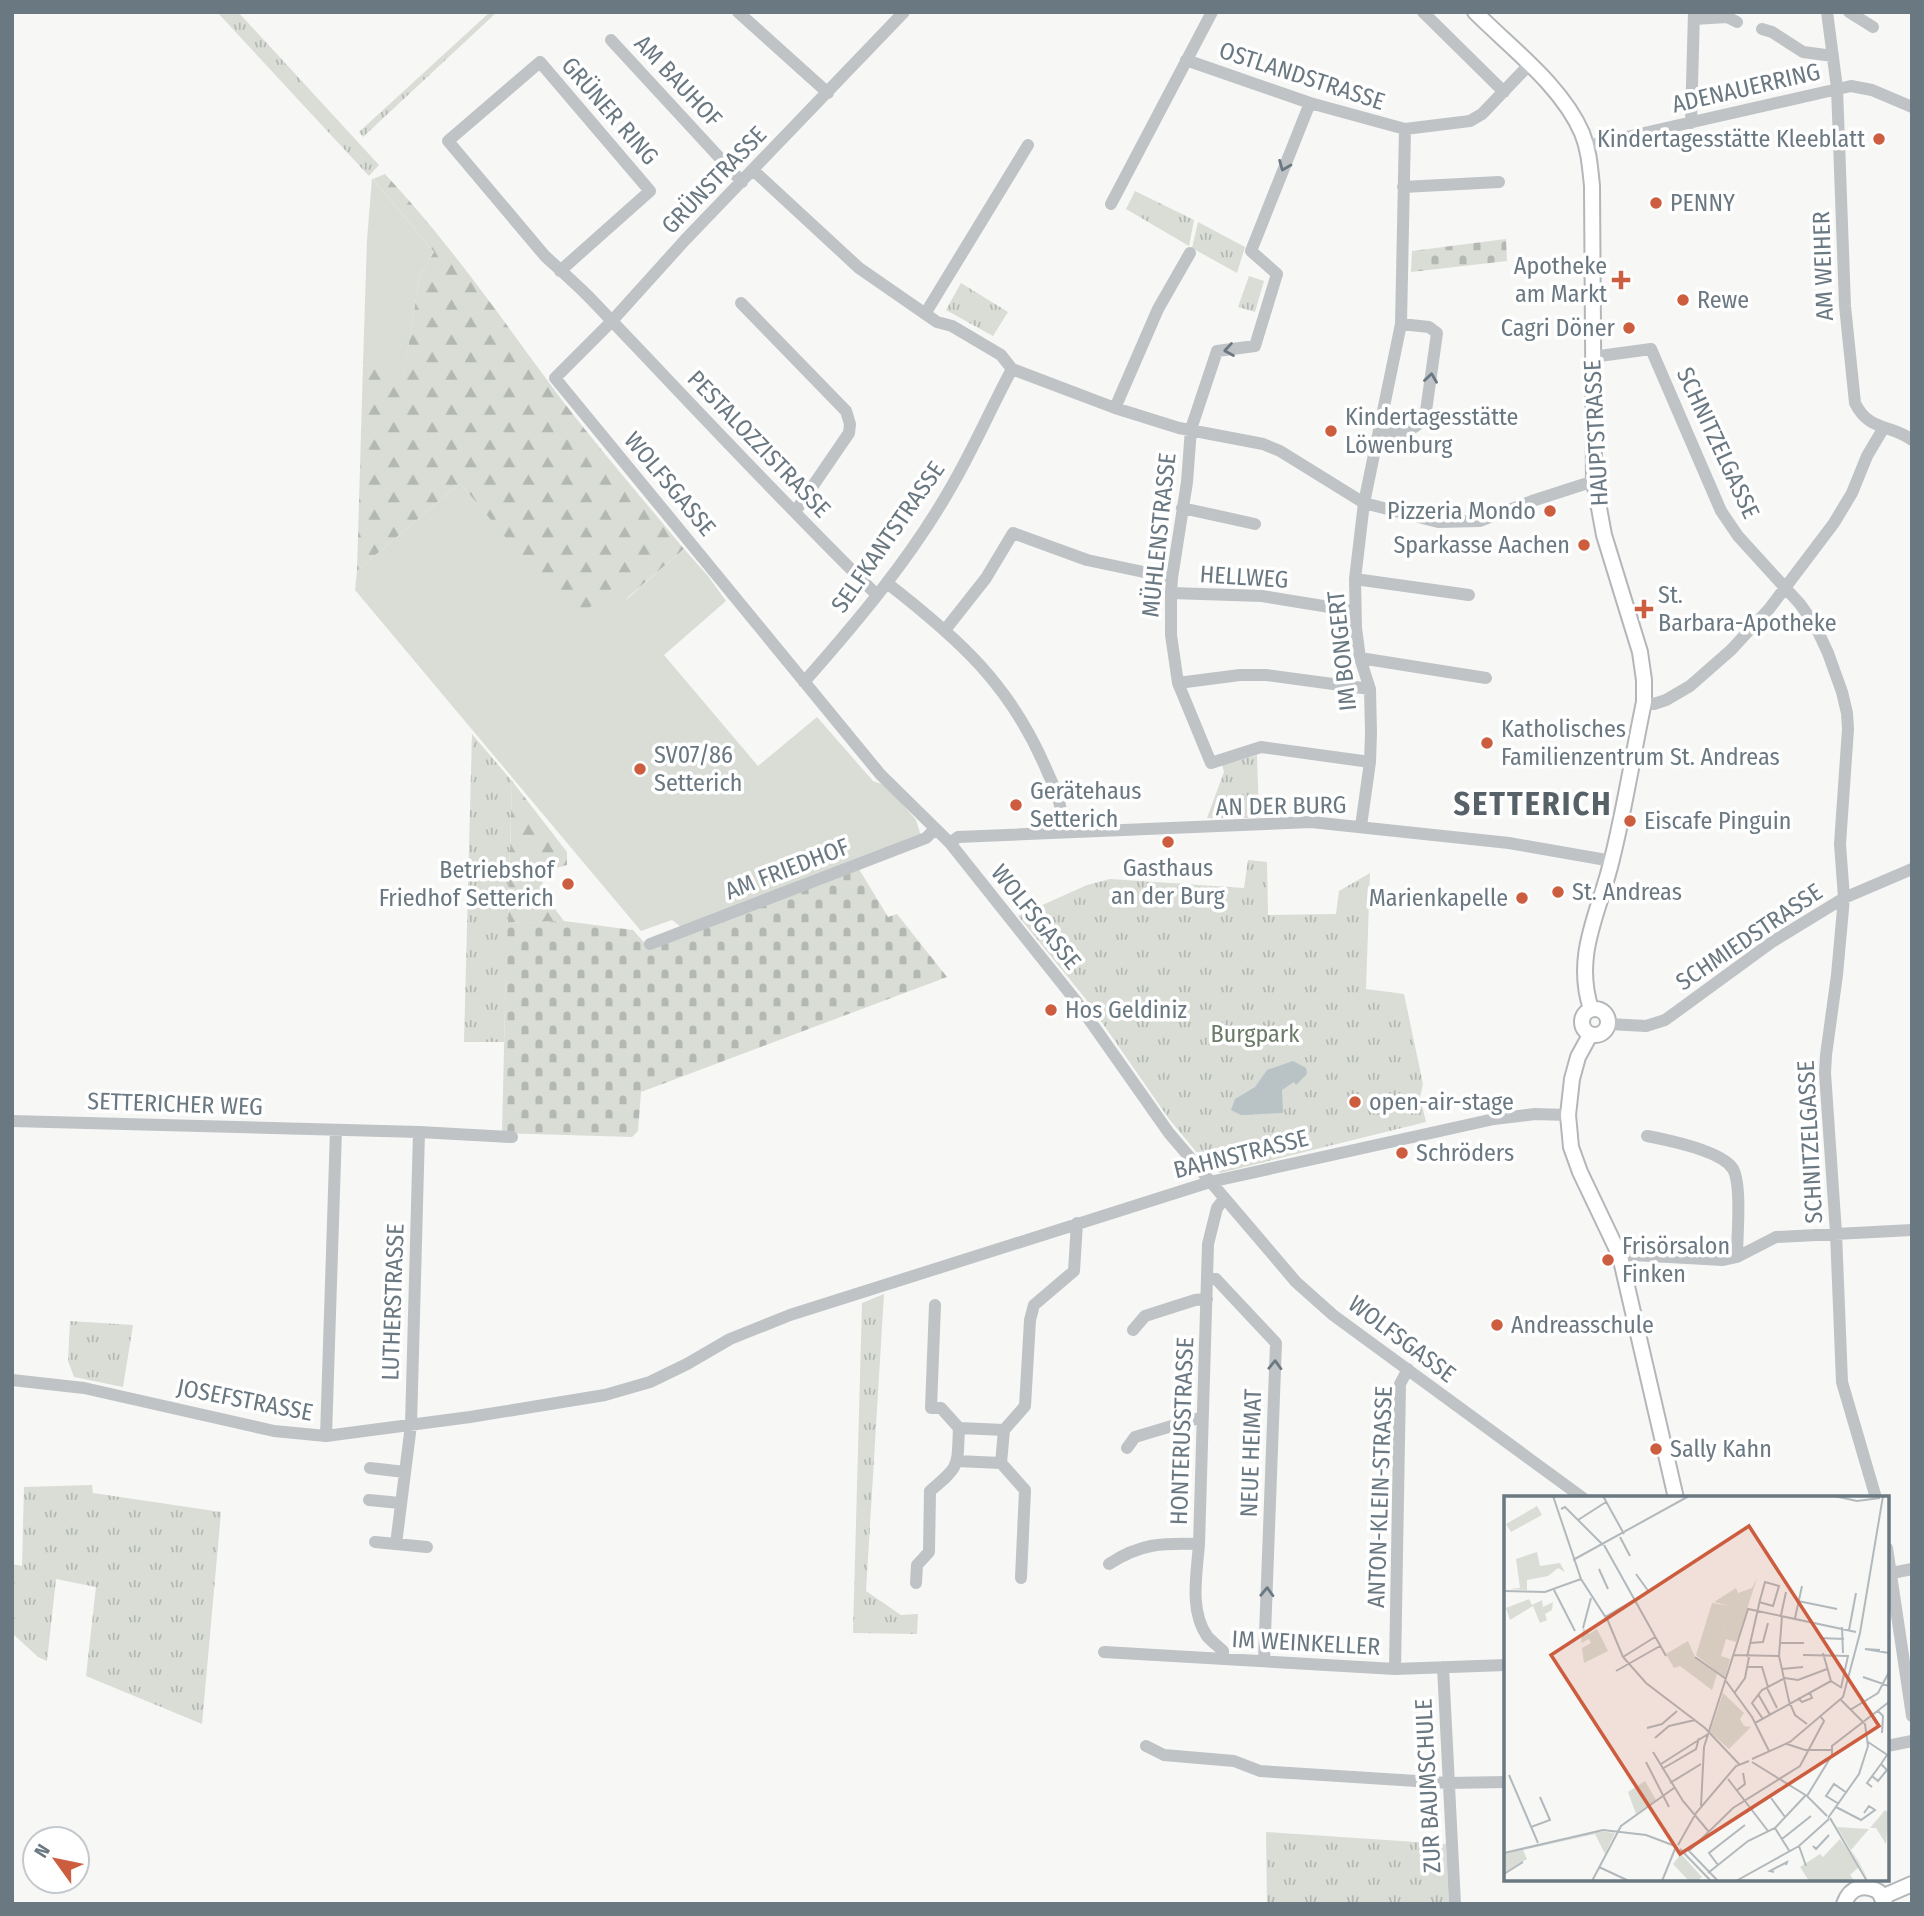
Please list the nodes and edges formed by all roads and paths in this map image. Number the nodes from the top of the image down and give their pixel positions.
1 (738, 12) edge
2 (904, 12) edge
3 (1212, 12) edge
4 (1423, 12) edge
5 (1475, 12) edge
6 (1826, 12) edge
7 (1849, 12) edge
8 (1694, 15) edge
9 (1737, 22) dead end
10 (1873, 27) dead end
11 (1762, 29) dead end
12 (611, 40) dead end
13 (1833, 56) junction
14 (1186, 60) junction
15 (1529, 65) junction
16 (1837, 88) junction
17 (1504, 92) junction
18 (828, 93) junction
19 (1310, 103) junction
20 (1912, 107) edge
21 (1691, 123) junction
22 (1405, 129) junction
23 (1028, 145) dead end
24 (1587, 146) junction
25 (753, 170) junction
26 (742, 182) junction
27 (1499, 182) dead end
28 (1403, 187) junction
29 (1111, 204) dead end
30 (1190, 253) dead end
31 (560, 271) junction
32 (741, 303) dead end
33 (925, 314) junction
34 (611, 322) junction
35 (1401, 324) junction
36 (1592, 357) junction
37 (1012, 369) junction
38 (555, 378) joint
39 (1115, 408) junction
40 (1191, 429) junction
41 (1883, 429) junction
42 (1379, 431) junction
43 (1912, 440) edge
44 (1594, 481) junction
45 (1364, 503) junction
46 (1182, 508) junction
47 (795, 512) junction
48 (1255, 524) dead end
49 (1172, 578) junction
50 (1355, 579) junction
51 (887, 583) junction
52 (1786, 589) junction
53 (1171, 593) junction
54 (877, 595) junction
55 (1469, 595) dead end
56 (1354, 611) junction
57 (945, 630) junction
58 (1360, 658) junction
59 (1486, 678) dead end
60 (804, 682) junction
61 (1178, 683) junction
62 (1370, 689) junction
63 (1644, 702) junction
64 (1370, 762) junction
65 (1361, 826) junction
66 (935, 829) junction
67 (1061, 832) junction
68 (950, 844) junction
69 (1612, 860) junction
70 (1912, 869) edge
71 (1844, 898) junction
72 (650, 944) dead end
73 (1591, 1009) junction
74 (1608, 1024) junction
75 (1590, 1035) junction
76 (1568, 1115) junction
77 (12, 1121) edge
78 (337, 1130) junction
79 (419, 1132) junction
80 (1647, 1136) dead end
81 (512, 1137) dead end
82 (1210, 1182) junction
83 (1224, 1199) junction
84 (1077, 1223) junction
85 (1912, 1230) edge
86 (1836, 1233) junction
87 (1620, 1256) junction
88 (1737, 1257) junction
89 (1208, 1278) junction
90 (1207, 1298) junction
91 (935, 1305) dead end
92 (1133, 1329) dead end
93 (1408, 1369) junction
94 (12, 1380) edge
95 (1202, 1416) junction
96 (470, 1417) joint
97 (411, 1425) junction
98 (959, 1428) junction
99 (1004, 1430) junction
100 (327, 1436) junction
101 (1128, 1448) dead end
102 (957, 1461) junction
103 (1000, 1463) junction
104 (370, 1468) dead end
105 (405, 1472) junction
106 (1580, 1496) edge
107 (1676, 1496) edge
108 (1876, 1496) edge
109 (369, 1500) dead end
110 (400, 1503) junction
111 (376, 1542) dead end
112 (396, 1544) junction
113 (1199, 1544) junction
114 (427, 1547) dead end
115 (1889, 1558) edge
116 (1109, 1564) dead end
117 (1912, 1569) edge
118 (1892, 1573) junction
119 (1021, 1578) dead end
120 (916, 1583) dead end
121 (1893, 1620) edge
122 (1104, 1652) dead end
123 (1223, 1659) junction
124 (1264, 1661) junction
125 (1504, 1665) edge
126 (1443, 1667) junction
127 (1395, 1668) junction
128 (1912, 1716) edge
129 (1912, 1741) edge
130 (1146, 1746) dead end
131 (1889, 1746) edge
132 (1504, 1782) edge
133 (1448, 1783) junction
134 (1912, 1884) edge
135 (1849, 1885) edge
136 (1884, 1900) edge
137 (1455, 1904) edge
138 (1844, 1904) edge

1 - 18 street
2 - 18 street, GRÜNSTRASSE
3 - 14 street
4 - 17 street
5 - 15 main road, HAUPTSTRASSE
6 - 13 street, AM WEIHER
7 - 10 street
8 - 9 street
8 - 21 street
11 - 13 street
12 - 26 street, AM BAUHOF
13 - 16 street, AM WEIHER
14 - 19 street, OSTLANDSTRASSE
14 - 29 street
15 - 17 street
15 - 24 main road, HAUPTSTRASSE
16 - 20 street, ADENAUERRING
16 - 21 street, ADENAUERRING
16 - 41 street, AM WEIHER
17 - 22 street
18 - 25 street, GRÜNSTRASSE
19 - 22 street, OSTLANDSTRASSE
19 -> 40 street, MÜHLENSTRASSE
21 - 24 street, ADENAUERRING
22 - 28 street, IM BONGERT
23 - 33 street
24 - 36 main road, HAUPTSTRASSE
25 - 26 street, GRÜNSTRASSE
25 - 33 street
26 - 34 street, GRÜNSTRASSE
27 - 28 street
28 - 35 street, IM BONGERT
30 - 39 street
31 - 31 street, GRÜNER RING
31 - 34 street, GRÜNER RING
32 - 47 street
33 - 37 street
34 - 38 street, GRÜNSTRASSE
34 - 47 street, PESTALOZZISTRASSE
35 - 42 street, IM BONGERT
42 -> 35 street
36 - 44 main road, HAUPTSTRASSE
36 - 52 street, SCHNITZELGASSE
37 - 39 street
37 - 51 street, SELFKANTSTRASSE
38 - 60 street, WOLFSGASSE
39 - 40 street
40 - 45 street
40 - 46 street, MÜHLENSTRASSE
41 - 43 street
41 - 52 street
42 - 45 street, IM BONGERT
44 - 45 street
44 - 63 main road, HAUPTSTRASSE
45 - 50 street, IM BONGERT
46 - 48 street
46 - 49 street, MÜHLENSTRASSE
47 - 54 street, PESTALOZZISTRASSE
49 - 53 street, MÜHLENSTRASSE
49 - 57 street
50 - 55 street
50 - 56 street, IM BONGERT
51 - 54 street, SELFKANTSTRASSE
51 - 57 street
52 - 63 street
52 - 71 street, SCHNITZELGASSE
53 - 56 street, HELLWEG
53 - 61 street, MÜHLENSTRASSE
54 - 60 street, SELFKANTSTRASSE
56 - 58 street, IM BONGERT
57 - 67 street
58 - 59 street
58 - 62 street, IM BONGERT
60 - 66 street, WOLFSGASSE
61 - 62 street
61 - 64 street, MÜHLENSTRASSE
62 - 64 street, IM BONGERT
63 - 69 main road, HAUPTSTRASSE
64 - 65 street, IM BONGERT
65 - 67 street, AN DER BURG
65 - 69 street, AN DER BURG
66 - 68 street, WOLFSGASSE
66 - 72 street, AM FRIEDHOF
67 - 68 street, AN DER BURG
68 - 82 street, WOLFSGASSE
69 - 73 main road, HAUPTSTRASSE
70 - 71 street, SCHMIEDSTRASSE
71 - 74 street, SCHMIEDSTRASSE
71 - 86 street, SCHNITZELGASSE
73 - 74 main road
73 - 75 main road
74 - 75 main road
75 - 76 main road
76 - 82 street, BAHNSTRASSE
76 - 87 main road
77 - 78 street, SETTERICHER WEG
78 - 79 street, SETTERICHER WEG
78 - 100 street
79 - 81 street, SETTERICHER WEG
79 - 97 street, LUTHERSTRASSE
80 - 88 street
82 - 83 street, WOLFSGASSE
82 - 84 street, BAHNSTRASSE
83 - 89 street, HONTERUSSTRASSE
83 - 93 street, WOLFSGASSE
84 - 96 street, BAHNSTRASSE
84 - 99 street
85 - 86 street
86 - 88 street
86 - 108 street, SCHNITZELGASSE
87 - 88 street
87 - 107 main road
89 - 90 street, HONTERUSSTRASSE
124 -> 89 street, NEUE HEIMAT
90 - 92 street
90 - 95 street, HONTERUSSTRASSE
91 - 98 street
93 - 106 street, WOLFSGASSE
93 - 127 street, ANTON-KLEIN-STRASSE
94 - 100 street, JOSEFSTRASSE
95 - 101 street
95 - 113 street, HONTERUSSTRASSE
96 - 97 street, JOSEFSTRASSE
97 - 100 street, JOSEFSTRASSE
97 - 105 street, LUTHERSTRASSE
98 - 99 street
98 - 102 street
99 - 103 street
102 - 103 street
102 - 120 street
103 - 119 street
104 - 105 street
105 - 110 street, LUTHERSTRASSE
109 - 110 street
110 - 112 street, LUTHERSTRASSE
111 - 112 street
112 - 114 street
113 - 116 street
113 - 123 street, HONTERUSSTRASSE
115 - 118 street
117 - 118 street
118 - 121 street
121 - 128 street
122 - 123 street, IM WEINKELLER
123 - 124 street, IM WEINKELLER
124 - 127 street, IM WEINKELLER
125 - 126 street, IM WEINKELLER
126 - 127 street, IM WEINKELLER
126 - 133 street, ZUR BAUMSCHULE
129 - 131 street
130 - 133 street
132 - 133 street
133 - 137 street, ZUR BAUMSCHULE
134 - 136 main road
135 - 136 main road
135 - 138 main road

